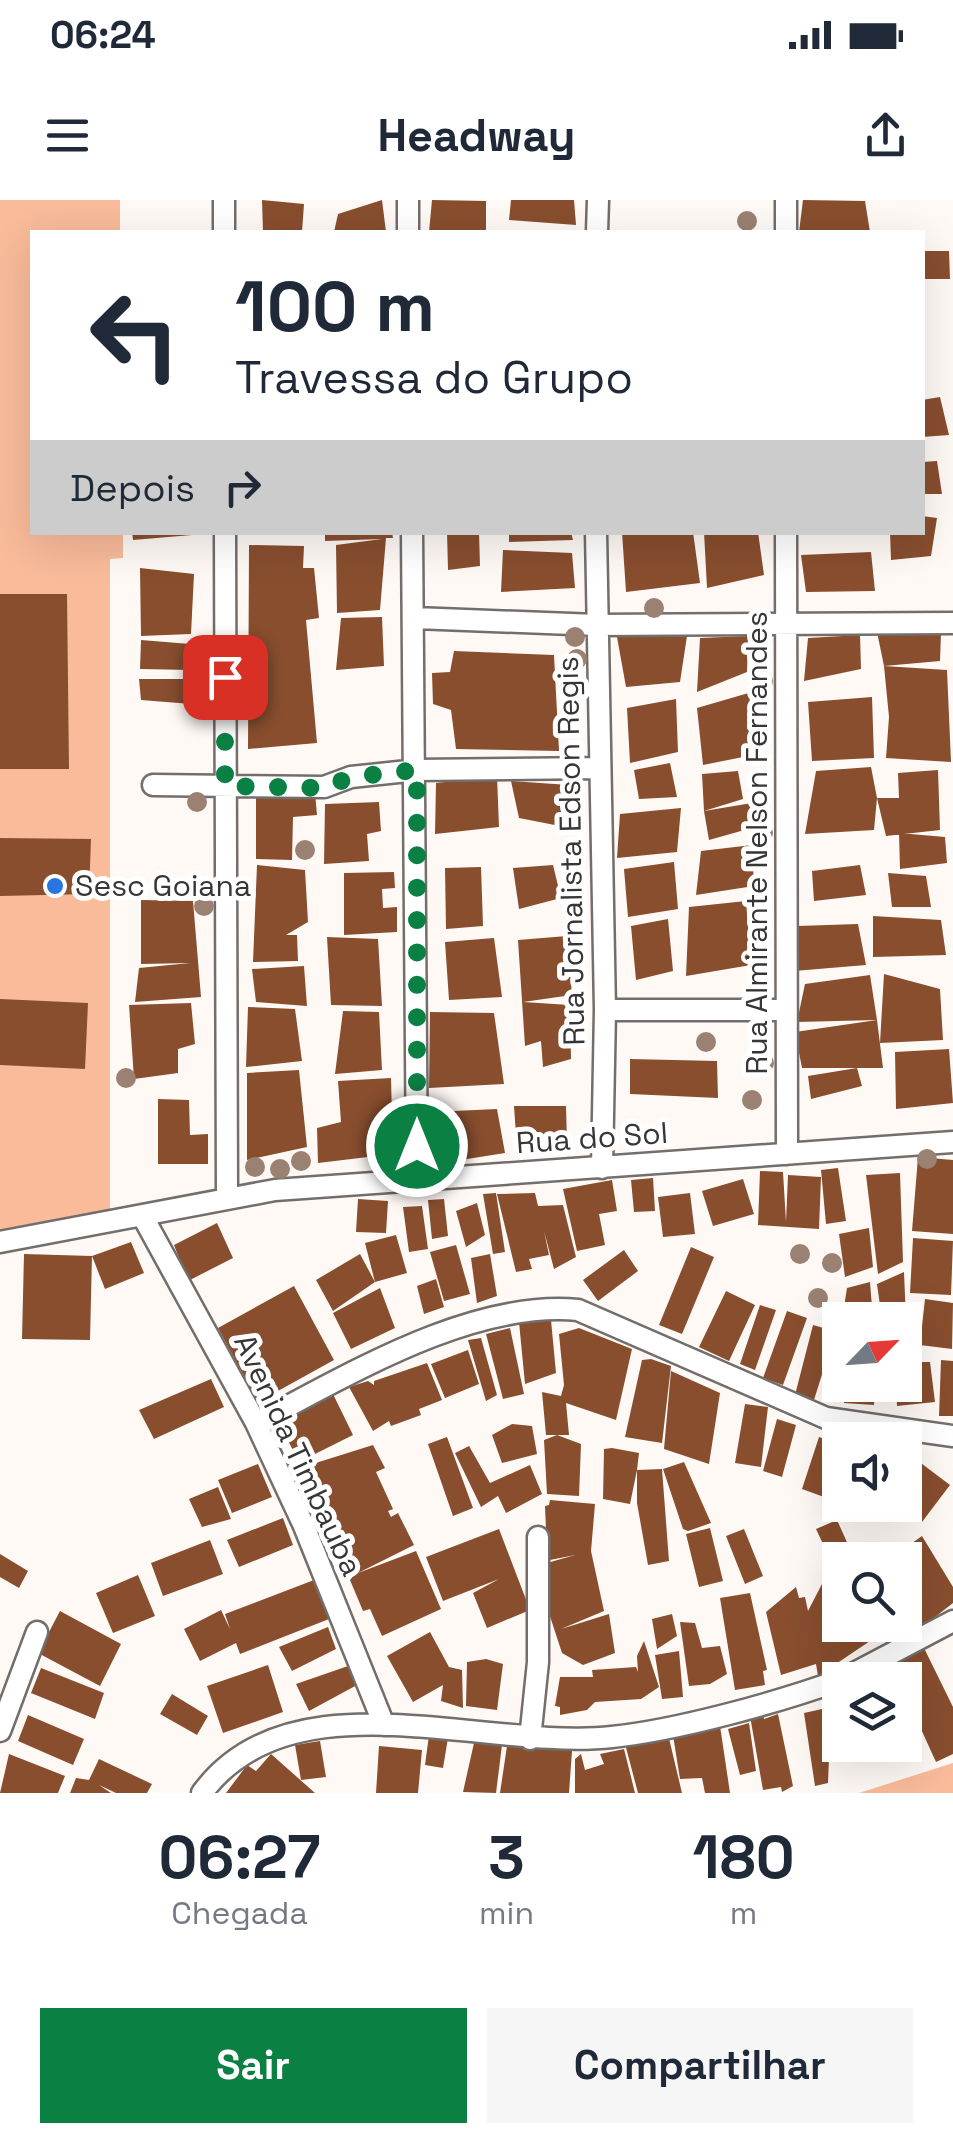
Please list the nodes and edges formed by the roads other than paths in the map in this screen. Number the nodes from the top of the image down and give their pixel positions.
1 (224, 200) edge
2 (408, 200) edge
3 (598, 200) edge
4 (786, 200) edge
5 (224, 230) edge
6 (408, 230) edge
7 (597, 230) edge
8 (786, 230) edge
9 (224, 535) edge
10 (412, 535) edge
11 (596, 535) edge
12 (786, 535) edge
13 (415, 618) junction
14 (788, 623) junction
15 (953, 623) edge
16 (597, 624) junction
17 (598, 768) junction
18 (417, 770) junction
19 (153, 784) dead end
20 (225, 786) junction
21 (605, 1010) junction
22 (785, 1010) junction
23 (953, 1142) edge
24 (786, 1154) junction
25 (602, 1168) junction
26 (417, 1178) junction
27 (227, 1196) junction
28 (143, 1217) junction
29 (0, 1242) edge
30 (256, 1423) junction
31 (953, 1436) edge
32 (538, 1537) dead end
33 (953, 1621) edge
34 (37, 1632) dead end
35 (875, 1662) edge
36 (822, 1686) edge
37 (384, 1725) junction
38 (0, 1731) edge
39 (530, 1738) junction
40 (202, 1793) edge

1 - 5 street
2 - 6 street
3 - 7 street
4 - 8 street
9 - 20 street
10 - 13 street
11 - 16 street, Rua Jornalista Edson Regis
12 - 14 street, Rua Almirante Nelson Fernandes
13 - 16 street
13 - 18 street
14 - 15 street
14 - 16 street
14 - 22 street, Rua Almirante Nelson Fernandes
16 - 17 street, Rua Jornalista Edson Regis
17 - 18 street
17 - 21 street, Rua Jornalista Edson Regis
18 - 20 street
18 - 26 street
19 - 20 street
20 - 27 street
21 - 22 street
21 - 25 street, Rua Jornalista Edson Regis
22 - 24 street, Rua Almirante Nelson Fernandes
23 - 24 street, Rua do Sol
24 - 25 street, Rua do Sol
25 - 26 street, Rua do Sol
26 - 27 street, Rua do Sol
27 - 28 street, Rua do Sol
28 - 29 street, Rua do Sol
28 - 30 street, Avenida Timbauba
30 - 31 street
30 - 37 street, Avenida Timbauba
32 - 39 street
33 - 35 street
34 - 38 street
36 - 39 street
37 - 39 street
37 - 40 street

